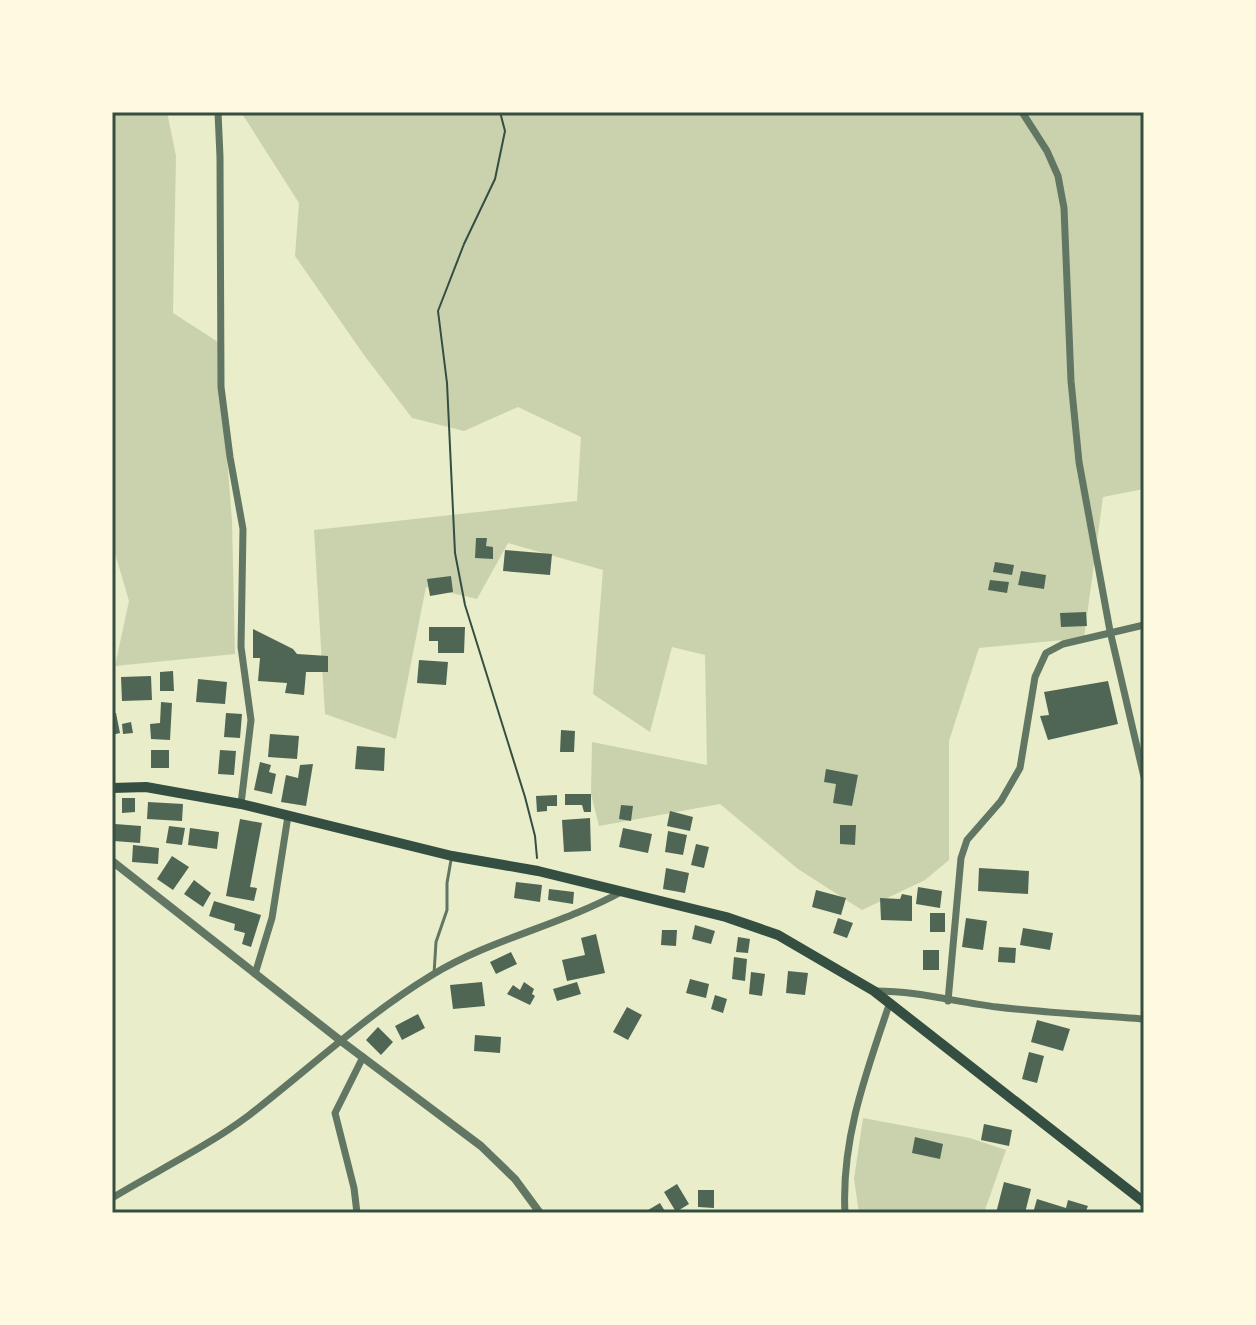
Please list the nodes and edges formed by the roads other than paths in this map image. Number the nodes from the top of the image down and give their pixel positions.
1 (218, 112) edge
2 (1022, 112) edge
3 (1144, 625) edge
4 (1110, 631) junction
5 (1144, 777) edge
6 (112, 788) edge
7 (241, 804) junction
8 (288, 816) junction
9 (452, 856) junction
10 (112, 861) edge
11 (621, 892) junction
12 (255, 974) junction
13 (433, 974) junction
14 (874, 991) junction
15 (948, 1001) junction
16 (889, 1005) junction
17 (1144, 1019) edge
18 (341, 1041) junction
19 (363, 1057) junction
20 (112, 1198) edge
21 (1144, 1202) edge
22 (357, 1213) edge
23 (540, 1213) edge
24 (845, 1213) edge

1 - 7 street
2 - 4 street
3 - 4 street
4 - 5 street
4 - 15 street
6 - 7 main road
7 - 8 main road
8 - 9 main road
8 - 12 street
9 - 11 main road
9 - 13 lane
10 - 12 street
11 - 13 street
11 - 14 main road
12 - 18 street
13 - 18 street
14 - 15 street
14 - 16 main road
15 - 17 street
16 - 21 main road
16 - 24 street
18 - 19 street
18 - 20 street
19 - 22 street
19 - 23 street

